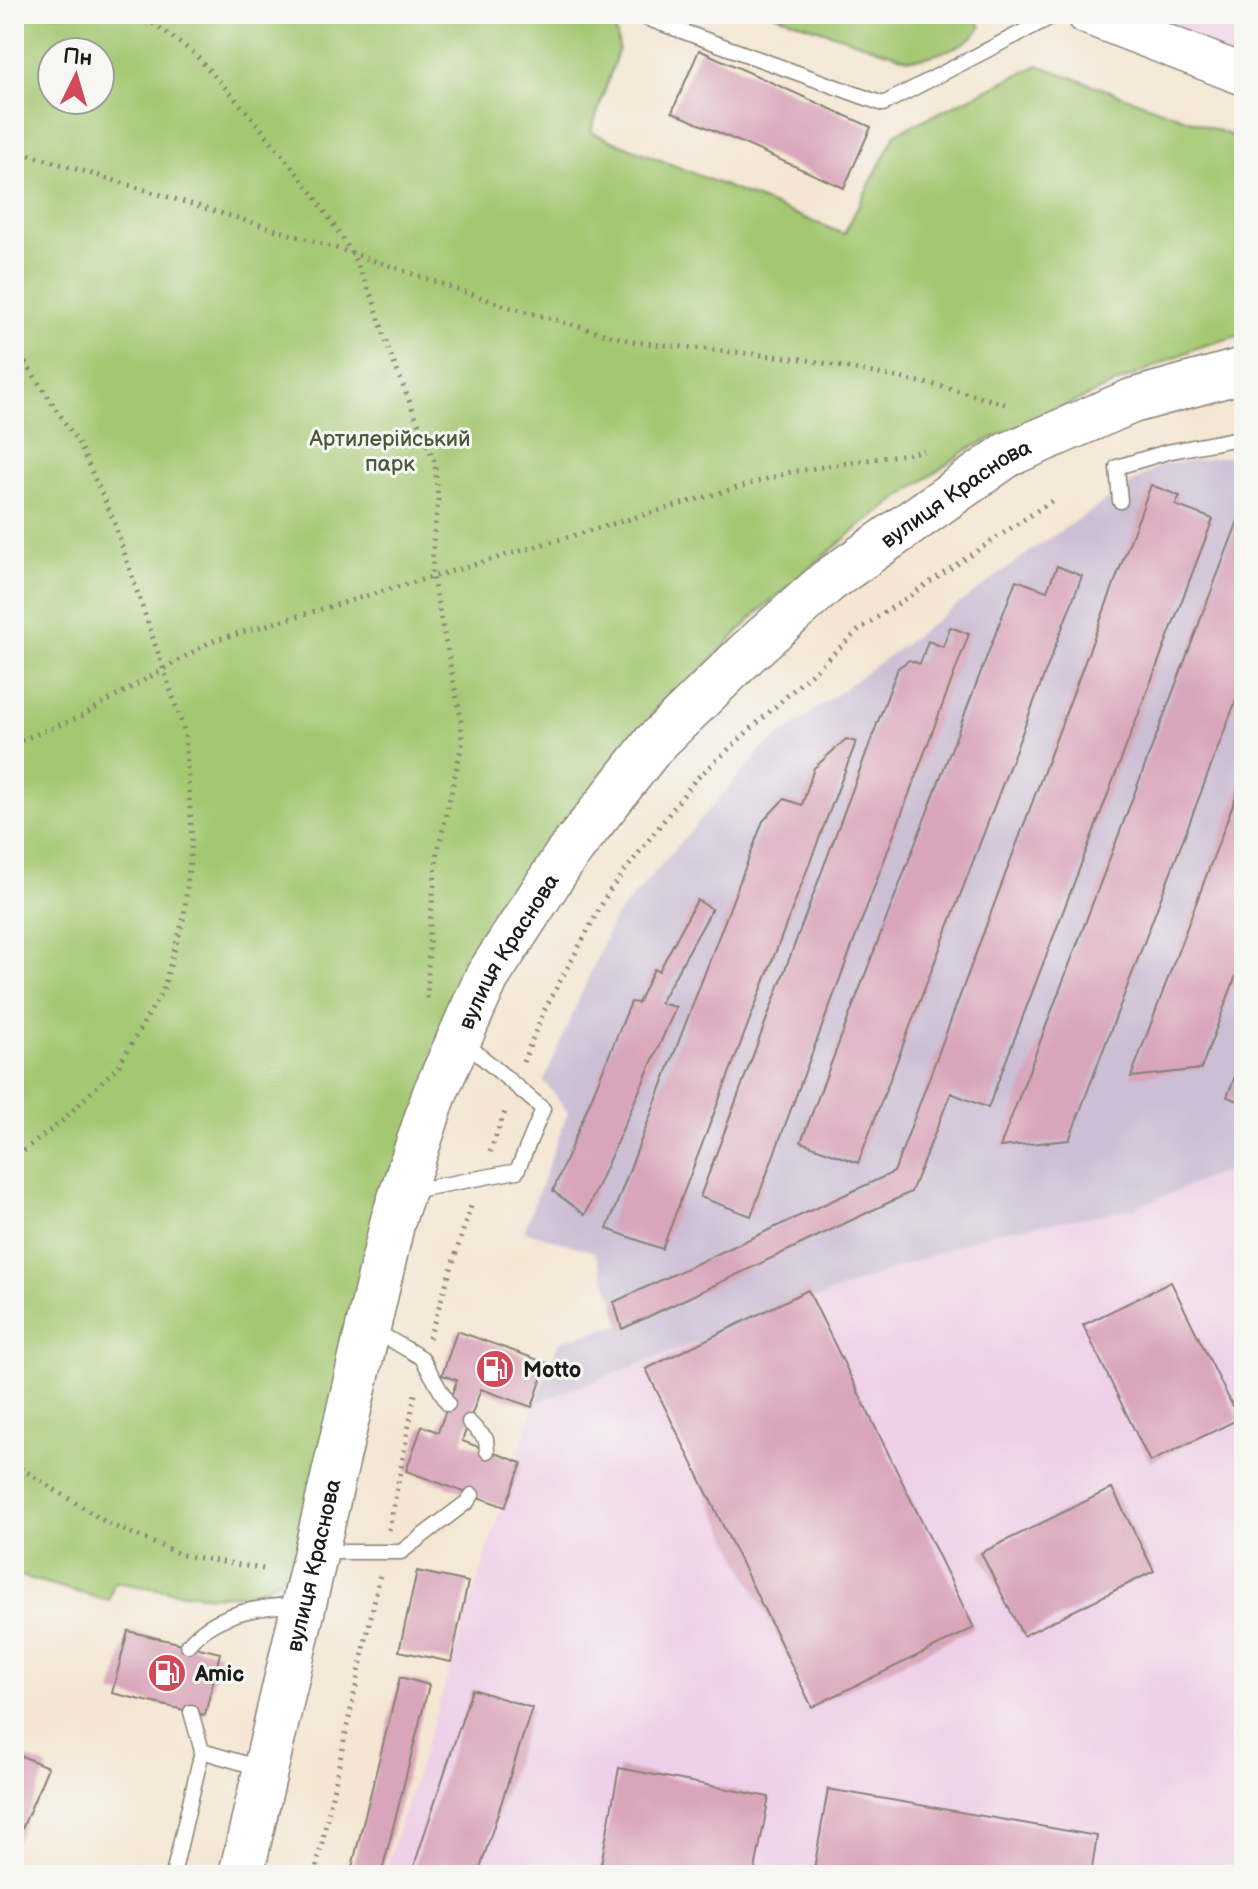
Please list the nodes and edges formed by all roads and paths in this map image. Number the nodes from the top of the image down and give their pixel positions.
1 (140, 14) edge
2 (643, 14) edge
3 (1057, 14) edge
4 (1087, 14) edge
5 (1244, 75) edge
6 (14, 150) edge
7 (352, 253) junction
8 (14, 351) edge
9 (1244, 370) edge
10 (1006, 404) dead end
11 (1244, 437) edge
12 (924, 451) dead end
13 (1053, 500) dead end
14 (1120, 501) dead end
15 (432, 575) junction
16 (162, 668) junction
17 (14, 743) edge
18 (427, 1001) dead end
19 (460, 1038) junction
20 (514, 1085) junction
21 (14, 1158) edge
22 (481, 1178) junction
23 (402, 1193) junction
24 (367, 1326) junction
25 (422, 1358) junction
26 (448, 1404) dead end
27 (469, 1422) dead end
28 (487, 1451) dead end
29 (14, 1464) edge
30 (472, 1495) dead end
31 (315, 1552) junction
32 (385, 1552) junction
33 (269, 1570) dead end
34 (304, 1603) junction
35 (188, 1645) dead end
36 (191, 1712) dead end
37 (202, 1751) junction
38 (265, 1770) junction
39 (173, 1875) edge
40 (241, 1875) edge
41 (315, 1875) edge

1 - 7 path
2 - 3 lane
4 - 5 street
6 - 7 path
7 - 10 path
7 - 15 path
8 - 16 path
9 - 19 main road, вулиця Краснова
11 - 14 lane
12 - 15 path
13 - 20 path
15 - 16 path
15 - 18 path
16 - 17 path
16 - 21 path
19 - 20 lane
19 - 23 main road, вулиця Краснова
20 - 22 path
20 - 22 lane
22 - 23 lane
22 - 25 path
23 - 24 main road, вулиця Краснова
24 - 25 lane
24 - 31 main road, вулиця Краснова
25 - 26 lane
25 - 32 path
27 - 28 lane
29 - 33 path
30 - 32 lane
31 - 32 lane
31 - 34 main road, вулиця Краснова
32 - 41 path
34 - 35 lane
34 - 38 main road, вулиця Краснова
36 - 37 lane
37 - 38 lane
37 - 39 lane
38 - 40 main road, вулиця Краснова

